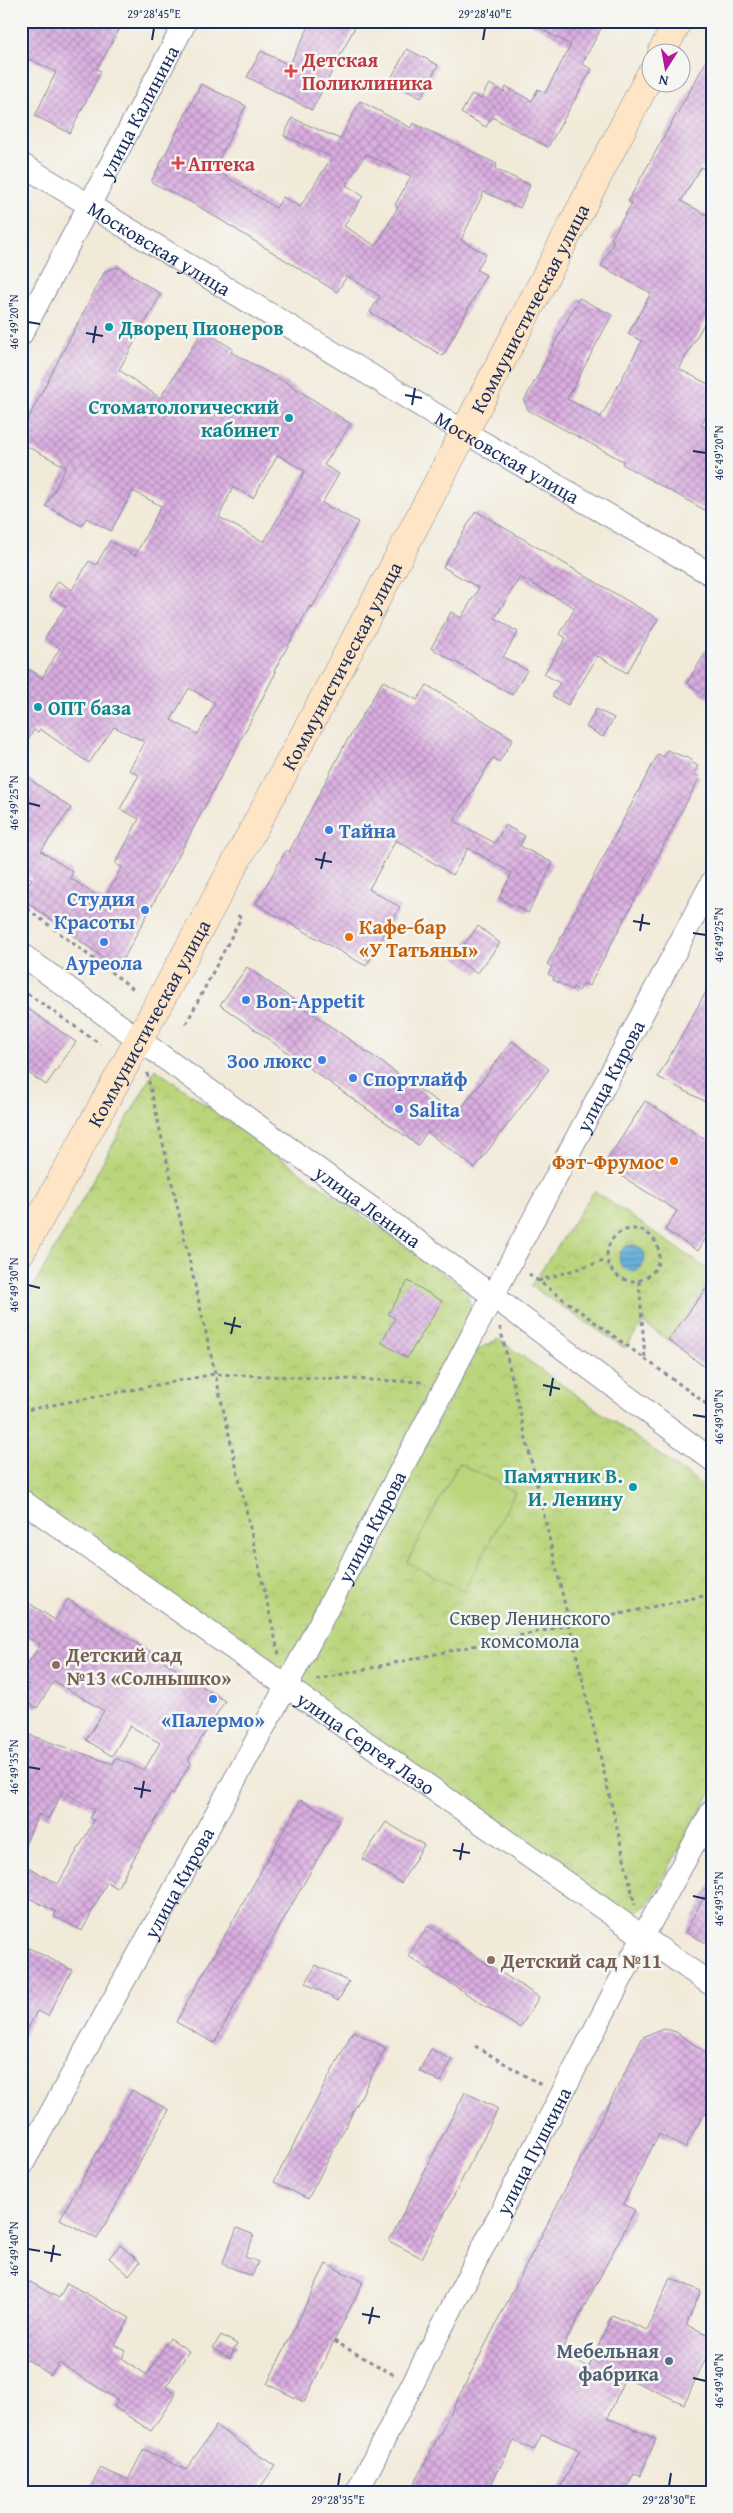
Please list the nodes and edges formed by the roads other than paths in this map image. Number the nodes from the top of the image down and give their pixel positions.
1 (186, 21) edge
2 (678, 21) edge
3 (667, 42) edge
4 (641, 92) edge
5 (21, 164) edge
6 (90, 207) junction
7 (21, 335) edge
8 (466, 433) junction
9 (712, 576) edge
10 (712, 882) edge
11 (21, 954) edge
12 (140, 1041) junction
13 (21, 1252) edge
14 (493, 1296) junction
15 (712, 1460) edge
16 (21, 1500) edge
17 (286, 1687) junction
18 (712, 1811) edge
19 (642, 1938) junction
20 (712, 1985) edge
21 (21, 2167) edge
22 (356, 2492) edge

1 - 6 street, улица Калинина
2 - 3 main road
4 - 8 main road, Коммунистическая улица
5 - 6 street, Московская улица
6 - 7 street, улица Калинина
6 - 8 street, Московская улица
8 - 9 street, Московская улица
8 - 12 main road, Коммунистическая улица
10 - 14 street, улица Кирова
11 - 12 street, улица Ленина
12 - 13 main road, Коммунистическая улица
12 - 14 street, улица Ленина
14 - 15 street, улица Ленина
14 - 17 street, улица Кирова
16 - 17 street, улица Сергея Лазо
17 - 19 street, улица Сергея Лазо
17 - 21 street, улица Кирова
18 - 19 street, улица Пушкина
19 - 20 street, улица Сергея Лазо
19 - 22 street, улица Пушкина

